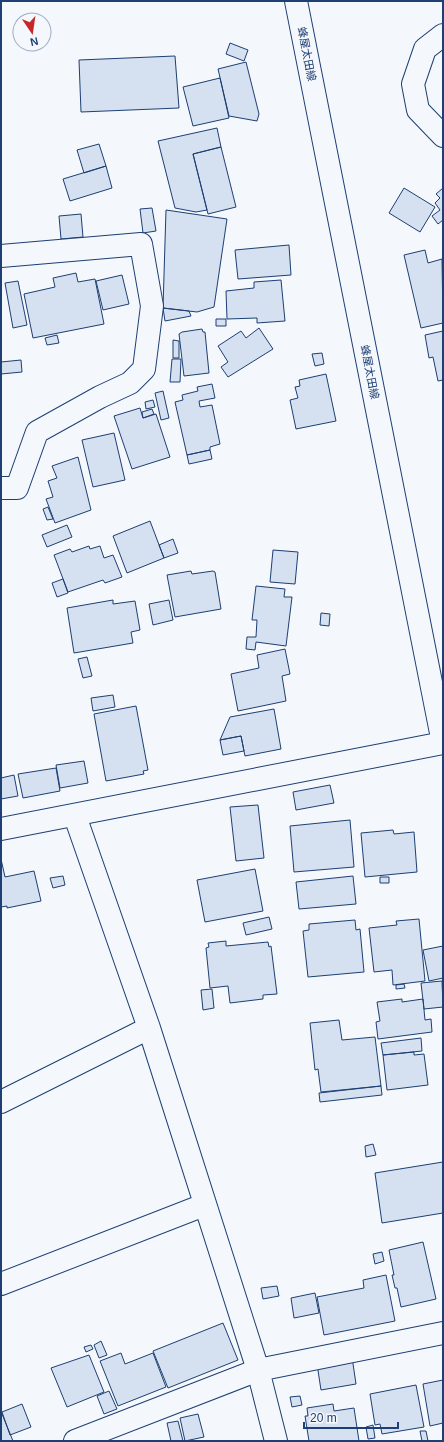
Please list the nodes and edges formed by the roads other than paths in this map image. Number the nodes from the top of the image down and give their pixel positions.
1 (296, 1) edge
2 (443, 35) edge
3 (443, 136) edge
4 (1, 256) edge
5 (1, 488) edge
6 (443, 743) edge
7 (75, 816) junction
8 (1, 829) edge
9 (149, 1028) junction
10 (1, 1102) edge
11 (204, 1205) junction
12 (1, 1284) edge
13 (443, 1333) edge
14 (258, 1370) junction
15 (75, 1441) edge
16 (276, 1441) edge

1 - 6 street, 蜂屋太田線
2 - 3 street
4 - 5 street
6 - 7 street
7 - 8 street
7 - 9 street
9 - 10 street
9 - 11 street
11 - 12 street
11 - 14 street
13 - 14 street
14 - 15 street
14 - 16 street

